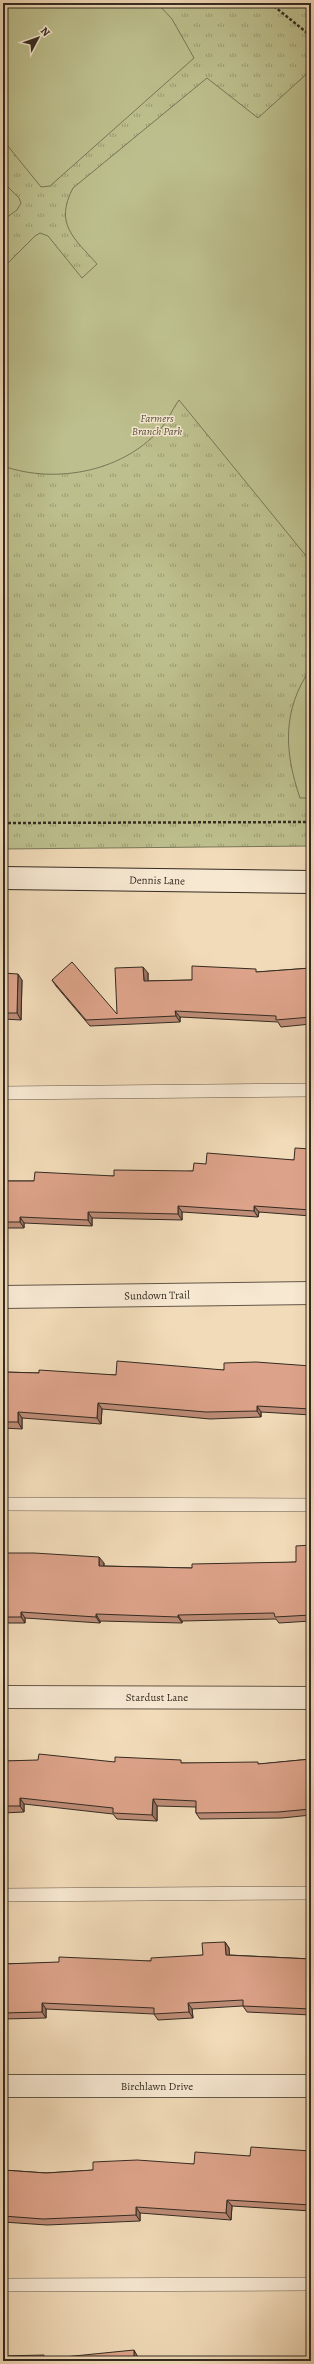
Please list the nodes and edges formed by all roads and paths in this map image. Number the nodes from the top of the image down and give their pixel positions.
1 (270, 3) edge
2 (311, 36) edge
3 (311, 822) edge
4 (3, 823) edge
5 (3, 878) edge
6 (311, 882) edge
7 (311, 1090) edge
8 (3, 1093) edge
9 (311, 1293) edge
10 (3, 1297) edge
11 (3, 1504) edge
12 (311, 1506) edge
13 (3, 1697) edge
14 (311, 1698) edge
15 (311, 1893) edge
16 (3, 1896) edge
17 (3, 2086) edge
18 (311, 2086) edge
19 (311, 2284) edge
20 (3, 2285) edge

1 - 2 path
3 - 4 path
5 - 6 street, Dennis Lane
7 - 8 lane
9 - 10 street, Sundown Trail
11 - 12 lane
13 - 14 street, Stardust Lane
15 - 16 lane
17 - 18 street, Birchlawn Drive
19 - 20 lane

